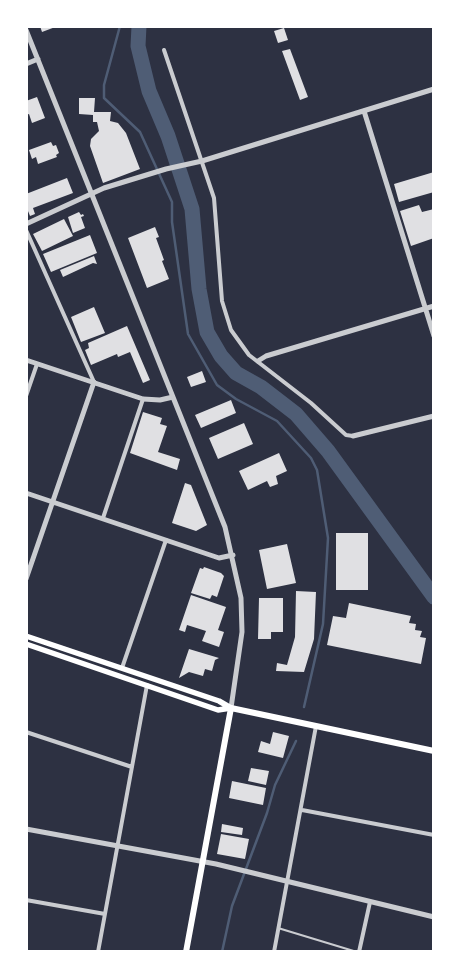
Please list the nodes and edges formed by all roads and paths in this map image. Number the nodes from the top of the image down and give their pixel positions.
1 (26, 30) edge
2 (164, 50) dead end
3 (38, 59) junction
4 (26, 64) edge
5 (434, 88) edge
6 (364, 111) junction
7 (202, 161) junction
8 (92, 193) junction
9 (26, 224) edge
10 (26, 230) edge
11 (434, 306) edge
12 (425, 309) junction
13 (434, 336) edge
14 (26, 360) edge
15 (258, 362) junction
16 (37, 364) junction
17 (94, 382) junction
18 (26, 396) edge
19 (173, 397) junction
20 (142, 399) junction
21 (434, 416) edge
22 (353, 436) joint
23 (26, 493) edge
24 (51, 501) junction
25 (103, 518) junction
26 (166, 540) junction
27 (233, 555) junction
28 (26, 579) edge
29 (26, 636) edge
30 (26, 644) edge
31 (122, 668) junction
32 (147, 685) junction
33 (231, 708) junction
34 (316, 726) junction
35 (26, 732) edge
36 (434, 751) edge
37 (132, 767) junction
38 (302, 810) junction
39 (26, 829) edge
40 (434, 835) edge
41 (118, 846) junction
42 (203, 862) junction
43 (287, 881) junction
44 (26, 900) edge
45 (370, 902) junction
46 (105, 914) junction
47 (434, 917) edge
48 (278, 928) junction
49 (98, 952) edge
50 (186, 952) edge
51 (274, 952) edge
52 (358, 952) edge

1 - 3 street
2 - 7 street
3 - 4 street
3 - 8 street
5 - 6 street
6 - 7 street
6 - 12 street
7 - 8 street
7 - 15 street
8 - 9 street
8 - 19 street
10 - 17 street
11 - 12 street
12 - 13 street
12 - 15 street
14 - 16 street
15 - 22 street
16 - 17 street
16 - 18 street
17 - 20 street
17 - 24 street
19 - 20 street
19 - 27 street
20 - 25 street
21 - 22 street
23 - 24 street
24 - 25 street
24 - 28 street
25 - 26 street
26 - 27 street
26 - 31 street
27 - 33 street
29 - 31 main road
30 - 32 main road
31 - 33 main road
32 - 33 main road
32 - 37 street
33 - 34 main road
33 - 42 main road
34 - 36 main road
34 - 38 street
35 - 37 street
37 - 41 street
38 - 40 street
38 - 43 street
39 - 41 street
41 - 42 street
41 - 46 street
42 - 43 street
42 - 50 main road
43 - 45 street
43 - 48 street
44 - 46 street
45 - 47 street
45 - 52 street
46 - 49 street
48 - 51 street
48 - 52 lane

